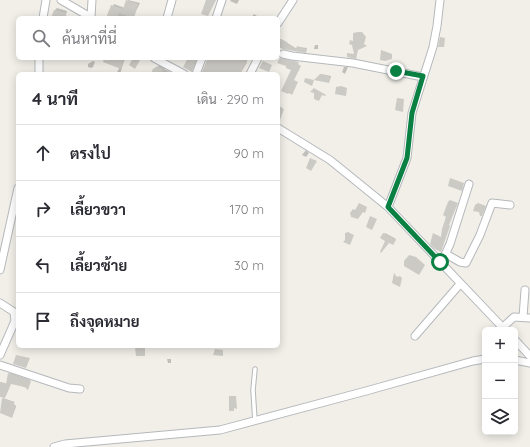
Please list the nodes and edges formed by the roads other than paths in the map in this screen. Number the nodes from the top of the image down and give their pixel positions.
1 (46, 0) edge
2 (61, 0) edge
3 (92, 0) edge
4 (172, 0) edge
5 (222, 0) edge
6 (292, 0) edge
7 (440, 0) edge
8 (44, 16) edge
9 (88, 16) edge
10 (91, 16) edge
11 (168, 16) edge
12 (217, 16) edge
13 (280, 20) edge
14 (283, 54) dead end
15 (39, 60) edge
16 (158, 60) edge
17 (201, 60) edge
18 (257, 60) edge
19 (39, 72) edge
20 (180, 72) edge
21 (197, 72) edge
22 (251, 72) edge
23 (423, 76) junction
24 (280, 129) edge
25 (469, 184) dead end
26 (16, 197) edge
27 (510, 205) dead end
28 (388, 207) junction
29 (446, 254) junction
30 (440, 262) junction
31 (0, 270) edge
32 (460, 284) junction
33 (525, 290) dead end
34 (0, 303) edge
35 (526, 318) edge
36 (502, 327) edge
37 (506, 327) edge
38 (415, 336) dead end
39 (518, 343) edge
40 (0, 355) edge
41 (530, 356) edge
42 (482, 359) edge
43 (518, 361) edge
44 (530, 363) edge
45 (0, 365) edge
46 (255, 369) dead end
47 (80, 389) dead end
48 (255, 420) junction
49 (54, 447) edge

1 - 8 street
2 - 9 street
3 - 10 street
4 - 11 street
5 - 12 street
6 - 13 street
7 - 23 street
14 - 23 street
15 - 19 street
16 - 20 street
17 - 21 street
18 - 22 street
23 - 28 street
24 - 28 street
25 - 29 street
26 - 31 street
27 - 29 street
28 - 30 street
29 - 30 street
30 - 32 street
32 - 36 street
32 - 38 street
33 - 35 street
34 - 40 street
35 - 37 street
39 - 41 street
42 - 48 street
43 - 44 street
45 - 47 street
46 - 48 lane
48 - 49 street

